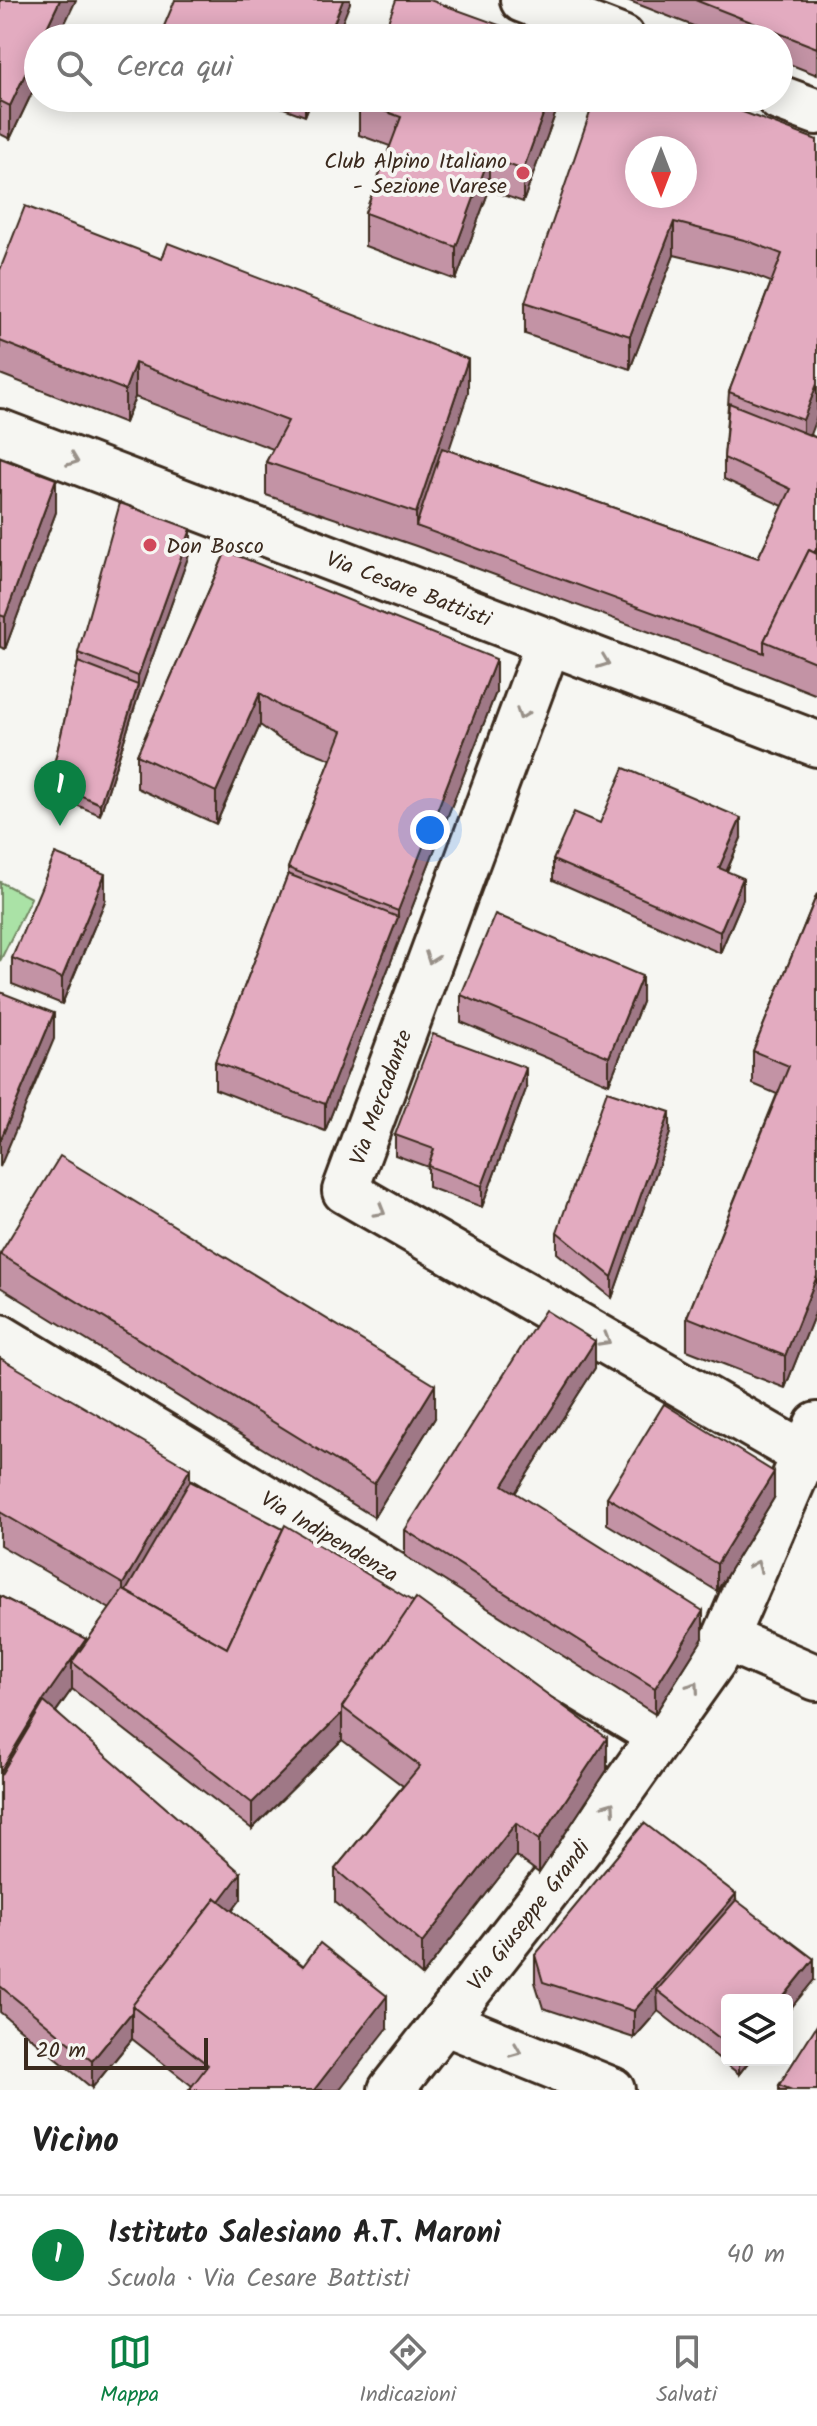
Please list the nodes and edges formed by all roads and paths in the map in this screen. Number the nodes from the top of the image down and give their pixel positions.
1 (523, 0) edge
2 (586, 24) edge
3 (793, 103) edge
4 (817, 112) edge
5 (0, 432) edge
6 (549, 641) junction
7 (817, 744) edge
8 (0, 1337) edge
9 (811, 1440) edge
10 (725, 1638) junction
11 (817, 1678) edge
12 (660, 1736) junction
13 (444, 2022) junction
14 (391, 2090) edge
15 (612, 2090) edge

1 - 2 street
3 - 4 street
5 -> 6 street, Via Cesare Battisti
6 -> 7 street, Via Cesare Battisti
6 -> 9 street, Via Mercadante
8 - 12 street, Via Indipendenza
10 -> 9 street, Via Giuseppe Grandi
10 - 11 street
12 -> 10 street, Via Giuseppe Grandi
13 -> 12 street, Via Giuseppe Grandi
13 - 14 street, Via Giuseppe Grandi
13 -> 15 street

